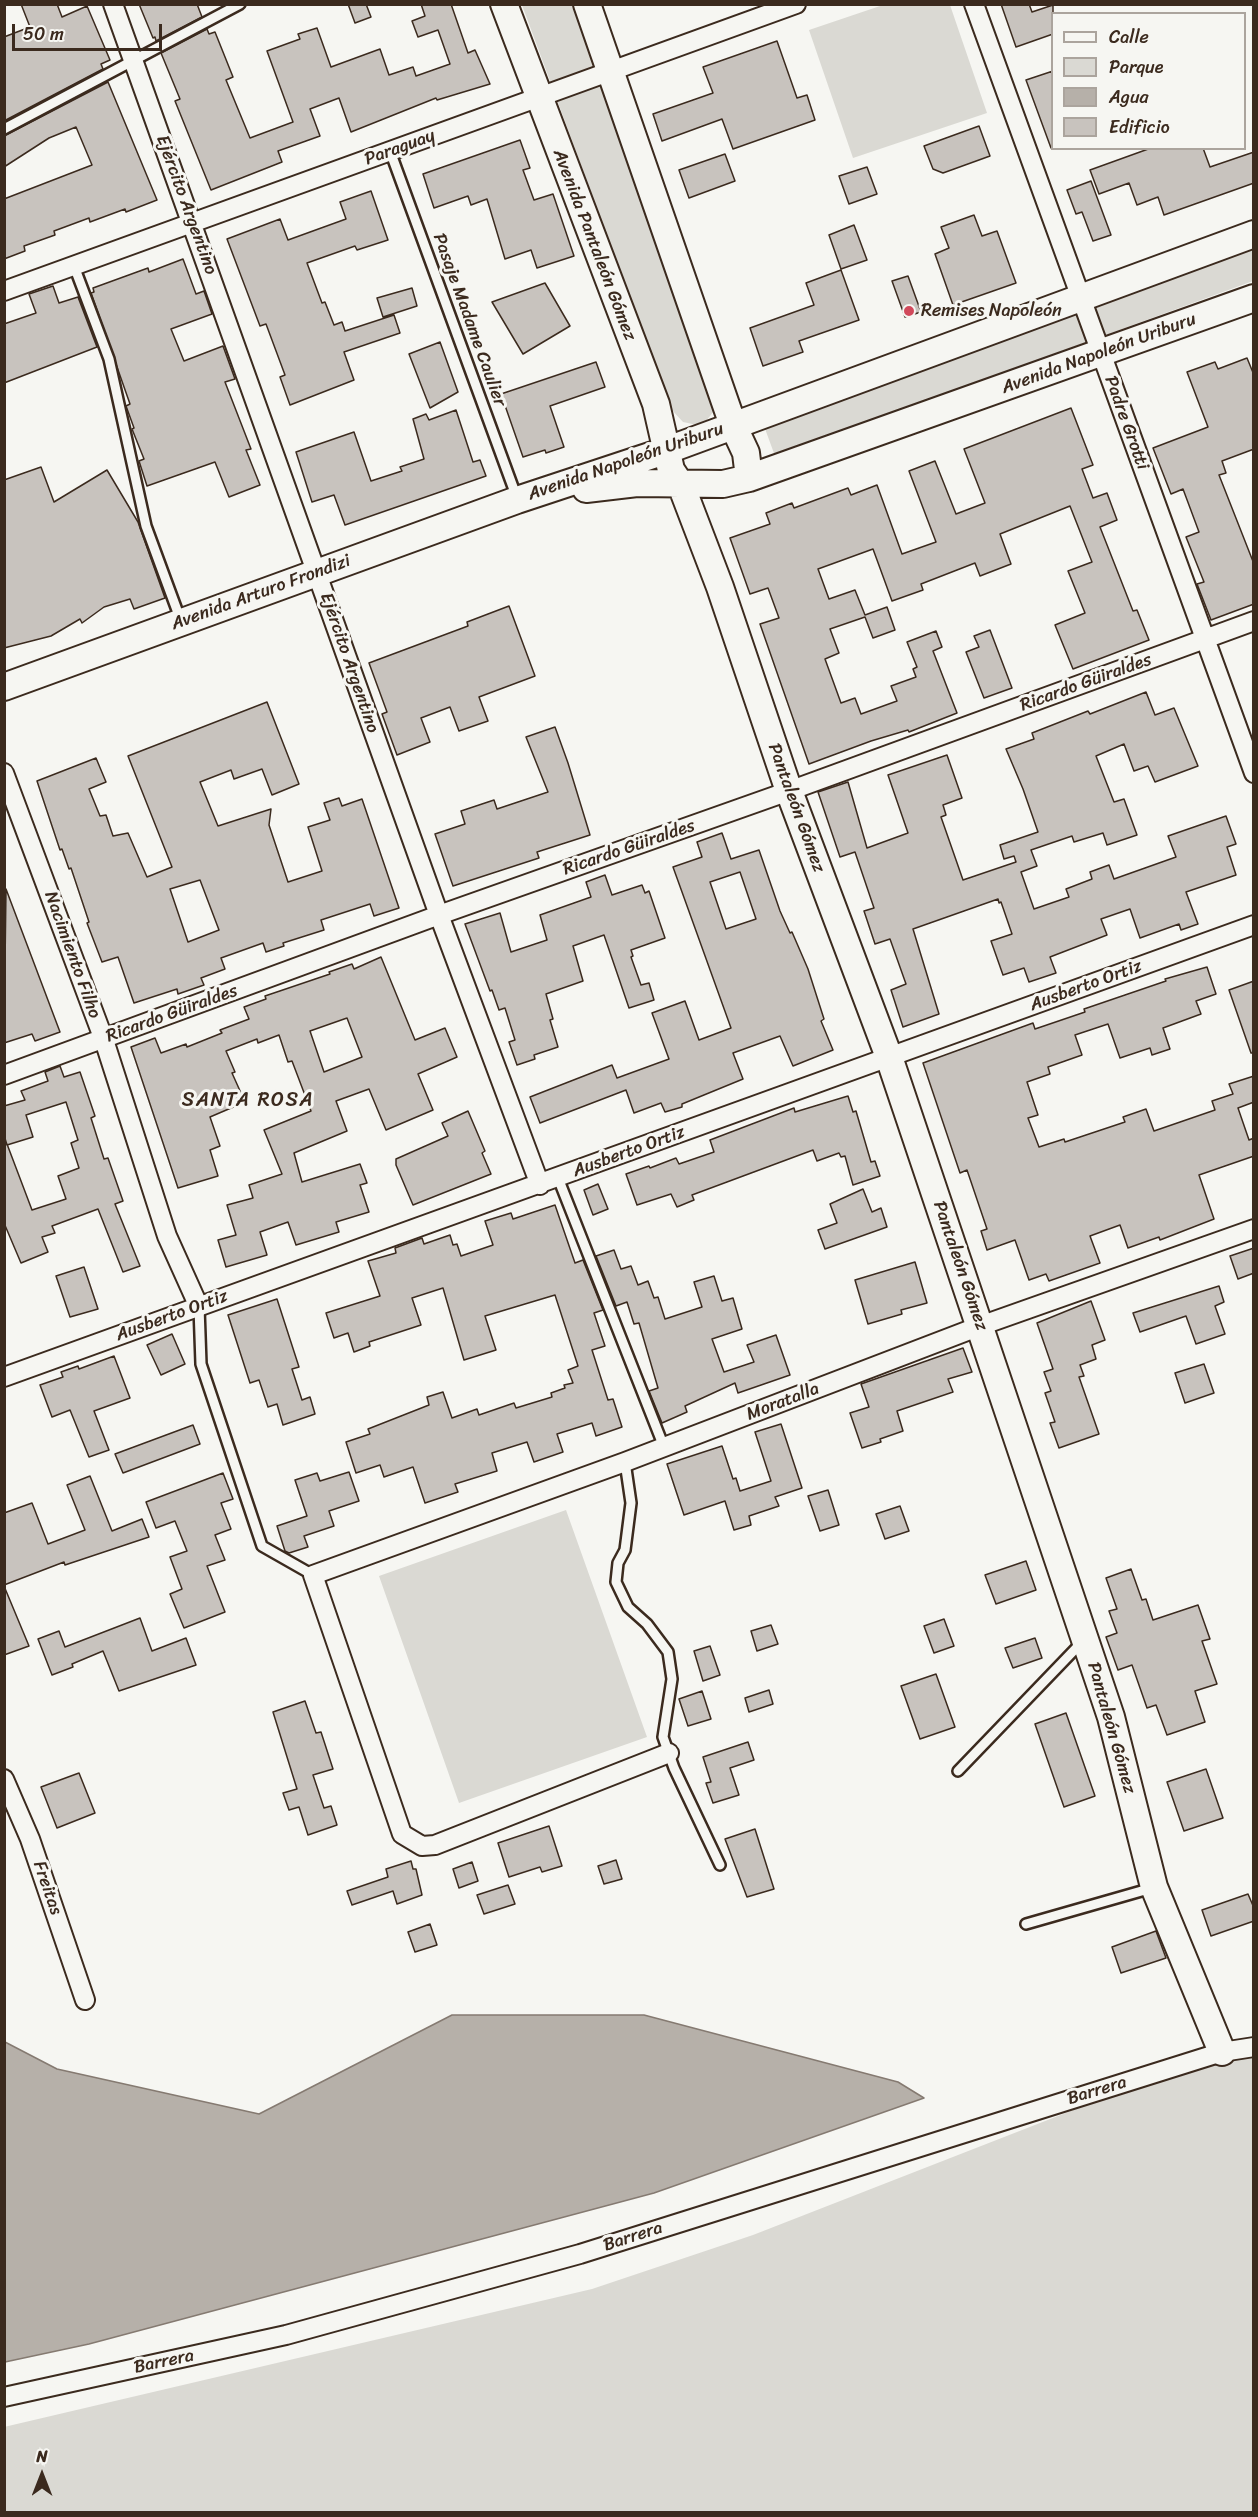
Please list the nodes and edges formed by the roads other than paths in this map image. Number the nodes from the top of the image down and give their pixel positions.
1 (113, 4) edge
2 (240, 4) edge
3 (504, 4) edge
4 (587, 4) edge
5 (796, 4) edge
6 (974, 4) edge
7 (133, 59) junction
8 (610, 70) junction
9 (538, 98) junction
10 (4, 129) edge
11 (390, 151) junction
12 (192, 223) junction
13 (1254, 234) edge
14 (74, 266) junction
15 (4, 291) edge
16 (1081, 298) junction
17 (1254, 298) edge
18 (1101, 354) junction
19 (733, 425) junction
20 (665, 451) junction
21 (749, 478) junction
22 (681, 485) junction
23 (518, 500) junction
24 (318, 572) junction
25 (182, 621) junction
26 (1254, 621) edge
27 (1204, 639) junction
28 (4, 687) edge
29 (4, 773) edge
30 (1254, 773) edge
31 (789, 791) junction
32 (439, 915) junction
33 (1254, 925) edge
34 (104, 1040) junction
35 (889, 1057) junction
36 (4, 1075) edge
37 (558, 1178) junction
38 (540, 1185) junction
39 (1254, 1228) edge
40 (199, 1306) junction
41 (980, 1326) junction
42 (4, 1377) edge
43 (664, 1447) junction
44 (625, 1462) junction
45 (313, 1575) junction
46 (1085, 1640) junction
47 (669, 1753) junction
48 (958, 1771) dead end
49 (4, 1779) edge
50 (720, 1865) dead end
51 (1154, 1887) junction
52 (1026, 1924) dead end
53 (85, 2000) dead end
54 (1254, 2047) edge
55 (1222, 2052) junction
56 (4, 2397) edge

1 - 7 street, Ejército Argentino
2 - 7 lane
3 - 9 main road, Avenida Pantaleón Gómez
4 - 8 main road
5 - 8 street, Paraguay
6 - 16 street, Padre Grotti
7 - 10 lane
7 - 12 street, Ejército Argentino
8 - 9 street, Paraguay
8 - 19 main road
9 - 11 street, Paraguay
9 - 20 main road, Avenida Pantaleón Gómez
11 - 12 street, Paraguay
11 - 23 lane, Pasaje Madame Caulier
12 - 14 street, Paraguay
12 - 24 street, Ejército Argentino
13 - 16 main road, Avenida Napoleón Uriburu
14 - 15 street, Paraguay
14 - 25 lane
16 - 18 street, Padre Grotti
16 - 19 main road, Avenida Napoleón Uriburu
17 - 18 main road, Avenida Napoleón Uriburu
18 - 21 main road, Avenida Napoleón Uriburu
18 - 27 street, Padre Grotti
19 - 20 main road, Avenida Napoleón Uriburu
19 - 21 main road
20 - 22 main road, Avenida Pantaleón Gómez
20 - 23 main road, Avenida Napoleón Uriburu
21 - 22 main road, Avenida Napoleón Uriburu
22 - 23 main road, Avenida Napoleón Uriburu
22 - 31 main road, Pantaleón Gómez
23 - 24 main road, Avenida Arturo Frondizi
24 - 25 main road, Avenida Arturo Frondizi
24 - 32 street, Ejército Argentino
25 - 28 main road, Avenida Arturo Frondizi
26 - 27 street, Ricardo Güiraldes
27 - 30 street, Padre Grotti
27 - 31 street, Ricardo Güiraldes
29 - 34 street, Nacimiento Filho
31 - 32 street, Ricardo Güiraldes
31 - 35 main road, Pantaleón Gómez
32 - 34 street, Ricardo Güiraldes
32 - 38 street, Ejército Argentino
33 - 35 street, Ausberto Ortiz
34 - 36 street, Ricardo Güiraldes
34 - 40 street, Nacimiento Filho
35 - 37 street, Ausberto Ortiz
35 - 41 main road, Pantaleón Gómez
37 - 38 street, Ausberto Ortiz
37 - 43 lane
38 - 40 street, Ausberto Ortiz
39 - 41 street, Moratalla
40 - 42 street, Ausberto Ortiz
40 - 45 lane
41 - 43 street, Moratalla
41 - 46 main road, Pantaleón Gómez
43 - 44 street, Moratalla
44 - 45 street, Moratalla
44 - 47 lane
45 - 47 street
46 - 48 lane
46 - 51 main road, Pantaleón Gómez
47 - 50 lane
49 - 53 street, Freitas
51 - 52 lane
51 - 55 main road, Pantaleón Gómez
54 - 55 street, Barrera
55 - 56 street, Barrera

